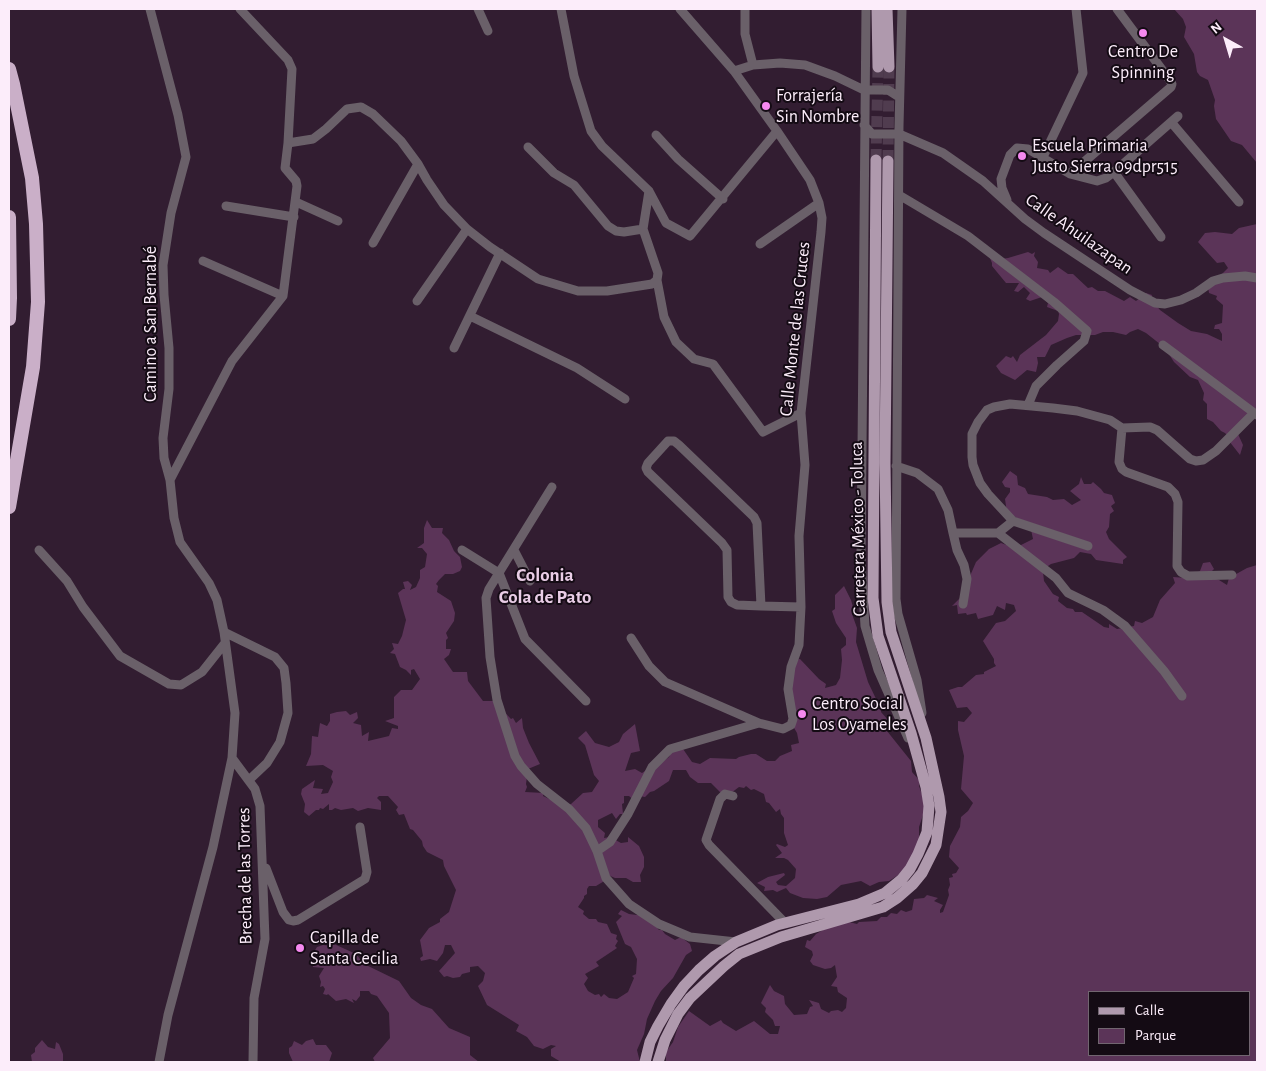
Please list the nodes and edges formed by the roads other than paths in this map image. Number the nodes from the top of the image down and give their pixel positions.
1 (240, 9) edge
2 (478, 9) edge
3 (562, 9) edge
4 (680, 9) edge
5 (745, 9) edge
6 (866, 9) edge
7 (877, 9) edge
8 (887, 9) edge
9 (902, 9) edge
10 (1076, 9) edge
11 (1118, 9) edge
12 (153, 12) edge
13 (488, 32) dead end
14 (753, 65) junction
15 (9, 68) edge
16 (734, 71) junction
17 (864, 90) junction
18 (899, 97) junction
19 (1178, 116) dead end
20 (1170, 122) junction
21 (864, 125) junction
22 (777, 131) junction
23 (899, 134) junction
24 (656, 135) dead end
25 (288, 143) junction
26 (528, 148) dead end
27 (1043, 157) junction
28 (876, 160) tunnel mouth
29 (888, 161) tunnel mouth
30 (418, 164) junction
31 (1114, 172) junction
32 (1070, 174) junction
33 (649, 191) junction
34 (899, 195) junction
35 (723, 198) junction
36 (296, 202) junction
37 (1008, 202) junction
38 (1239, 202) dead end
39 (819, 203) junction
40 (226, 206) dead end
41 (9, 217) edge
42 (294, 217) junction
43 (338, 221) dead end
44 (467, 228) junction
45 (643, 229) junction
46 (1161, 237) dead end
47 (372, 243) dead end
48 (760, 244) dead end
49 (500, 253) junction
50 (204, 261) dead end
51 (1257, 278) edge
52 (657, 280) junction
53 (283, 296) junction
54 (416, 301) dead end
55 (470, 316) junction
56 (9, 319) edge
57 (1162, 345) dead end
58 (454, 348) dead end
59 (625, 399) dead end
60 (1028, 405) junction
61 (801, 412) junction
62 (1256, 414) edge
63 (1122, 428) junction
64 (896, 466) junction
65 (170, 480) junction
66 (552, 487) dead end
67 (9, 508) edge
68 (1013, 521) junction
69 (953, 533) junction
70 (998, 533) junction
71 (1088, 546) dead end
72 (39, 550) dead end
73 (462, 550) dead end
74 (514, 550) junction
75 (499, 572) junction
76 (1232, 575) dead end
77 (530, 581) dead end
78 (963, 604) dead end
79 (761, 606) junction
80 (801, 607) junction
81 (224, 632) junction
82 (631, 638) dead end
83 (225, 643) junction
84 (1182, 696) dead end
85 (586, 701) dead end
86 (759, 723) junction
87 (926, 738) junction
88 (232, 758) junction
89 (918, 758) junction
90 (249, 780) junction
91 (733, 796) dead end
92 (360, 827) dead end
93 (597, 851) junction
94 (264, 862) junction
95 (785, 923) junction
96 (736, 942) junction
97 (159, 1062) edge
98 (253, 1062) edge
99 (645, 1062) edge
100 (658, 1062) edge

1 - 25 street
2 - 13 street
3 - 33 street
4 - 16 street, Calle Monte de las Cruces
5 - 14 street
6 - 17 street
7 - 8 main road
9 - 18 street
10 - 27 street
11 - 32 street
12 - 65 street, Camino a San Bernabé
14 - 16 street
14 - 17 street
15 - 67 highway
16 - 22 street, Calle Monte de las Cruces
17 - 18 street
17 - 21 street
18 - 23 street
19 - 20 street
20 - 31 street
20 - 38 street
21 - 23 street
21 - 89 street
22 - 35 street
22 - 39 street, Calle Monte de las Cruces
23 - 34 street
23 - 37 street, Calle Ahuilazapan
24 - 35 street
25 - 30 street
25 - 36 street
26 - 45 street
27 - 32 street
27 - 37 street
28 - 89 main road, Carretera México - Toluca
29 - 87 main road, Carretera México - Toluca
30 - 44 street
30 - 47 street
31 - 32 street
31 - 46 street
33 - 35 street
33 - 45 street
34 - 60 street
34 - 64 street
36 - 42 street
36 - 43 street
37 - 51 street, Calle Ahuilazapan
39 - 48 street
39 - 61 street, Calle Monte de las Cruces
40 - 42 street
41 - 56 highway
42 - 53 street
44 - 49 street
44 - 54 street
45 - 52 street
49 - 52 street
49 - 55 street
50 - 53 street
52 - 61 street
53 - 65 street
55 - 58 street
55 - 59 street
57 - 62 street
60 - 63 street
60 - 68 street
61 - 80 street, Calle Monte de las Cruces
62 - 63 street
63 - 76 street
64 - 69 street
64 - 87 street
65 - 81 street, Camino a San Bernabé
66 - 74 street
68 - 70 street
68 - 71 street
69 - 70 street
69 - 78 street
70 - 84 street
72 - 83 street
73 - 75 street
74 - 75 street
74 - 77 street
75 - 85 street
75 - 93 street
79 - 79 street
79 - 80 street
80 - 86 street, Calle Monte de las Cruces
81 - 83 street, Camino a San Bernabé
81 - 90 street
82 - 86 street
83 - 88 street, Brecha de las Torres
86 - 93 street
87 - 100 main road, Carretera México - Toluca
88 - 90 street, Brecha de las Torres
88 - 97 street, Brecha de las Torres
89 - 95 main road, Carretera México - Toluca
90 - 94 street, Brecha de las Torres
91 - 95 street
92 - 94 street
93 - 96 street
94 - 98 street, Brecha de las Torres
95 - 96 main road, Carretera México - Toluca
96 - 99 main road, Carretera México - Toluca

